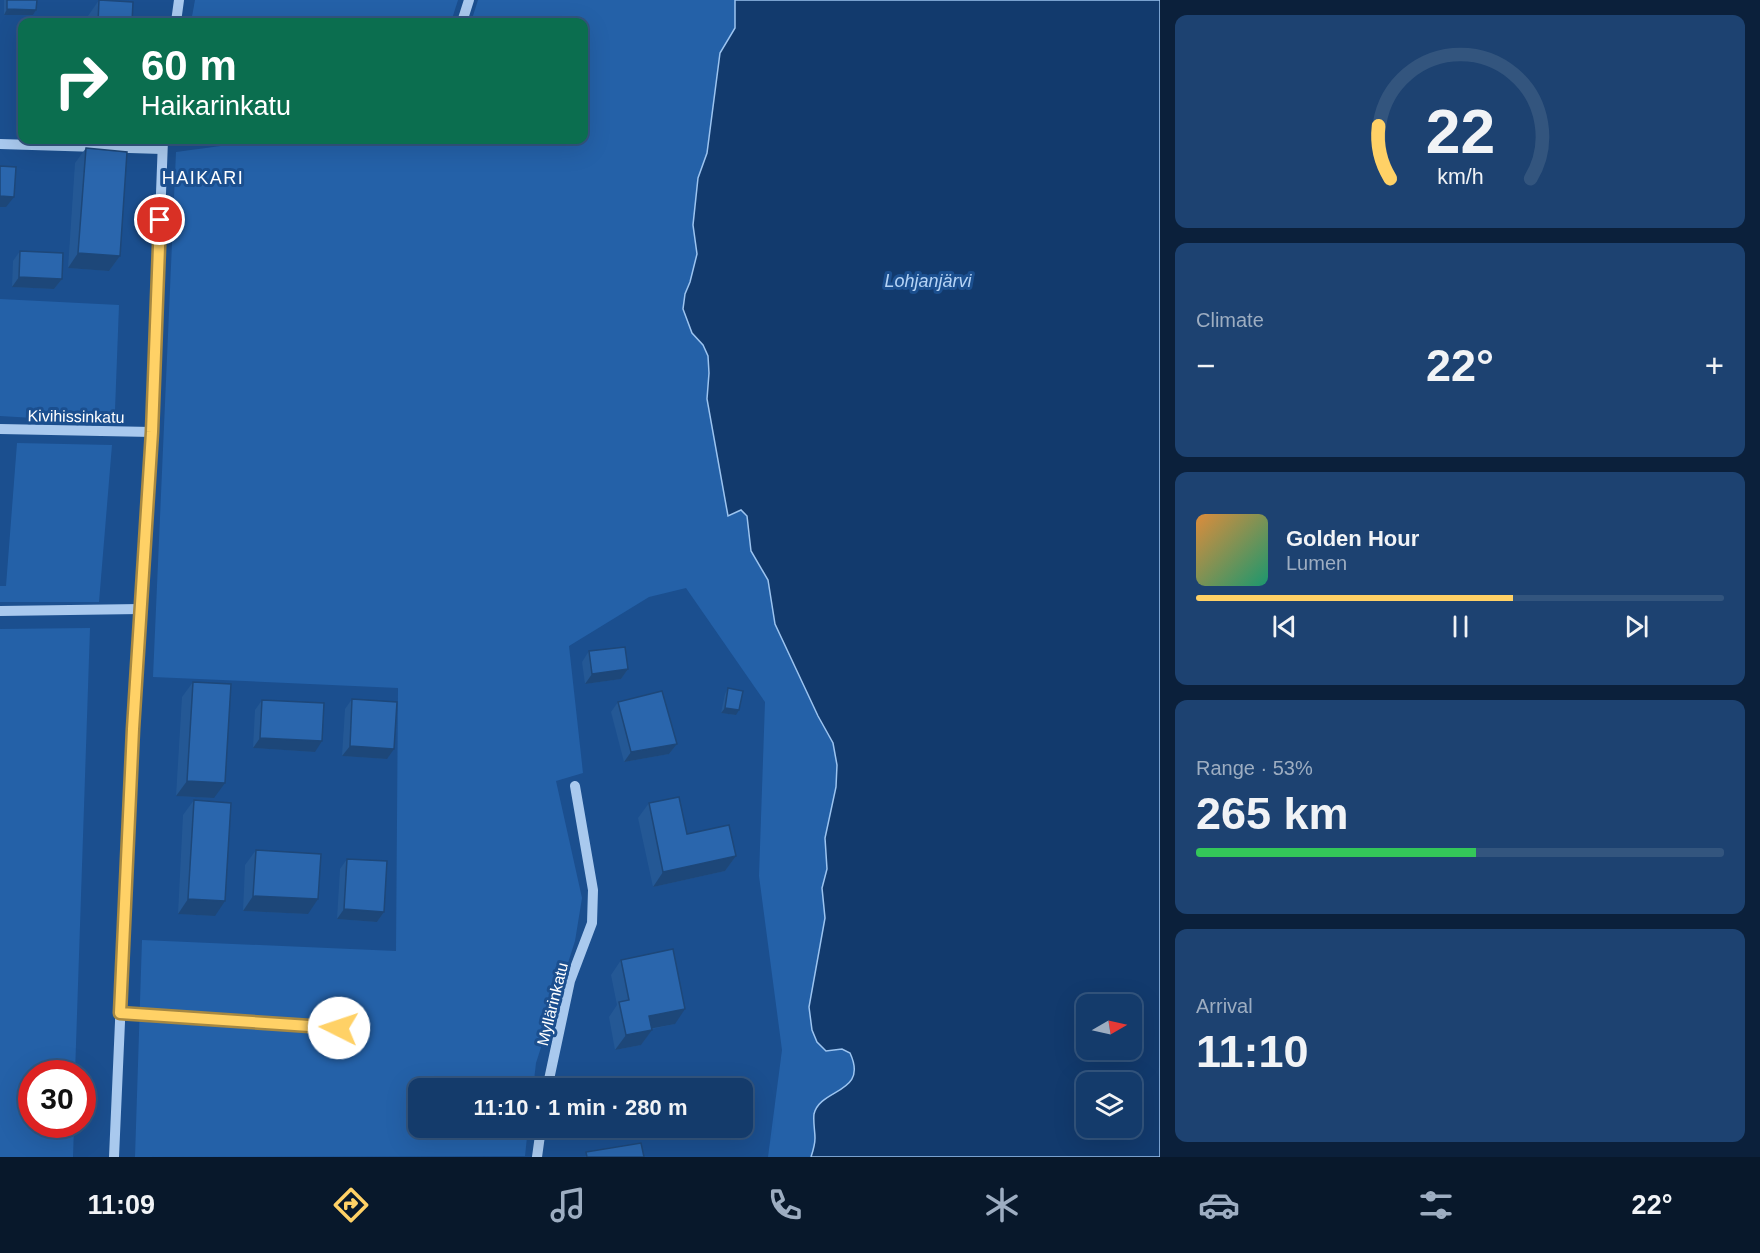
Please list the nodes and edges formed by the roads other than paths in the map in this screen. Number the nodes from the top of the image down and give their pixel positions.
1 (179, 0) edge
2 (469, 0) edge
3 (177, 18) edge
4 (463, 18) edge
5 (0, 144) edge
6 (18, 144) edge
7 (163, 144) edge
8 (0, 429) edge
9 (152, 432) junction
10 (140, 609) junction
11 (0, 611) edge
12 (575, 786) dead end
13 (120, 1013) junction
14 (339, 1028) dead end
15 (549, 1078) edge
16 (540, 1138) edge
17 (114, 1157) edge
18 (537, 1157) edge

1 - 3 street
2 - 4 street
5 - 6 street
7 - 9 street
8 - 9 street, Kivihissinkatu
9 - 10 street
10 - 11 street
10 - 13 street
12 - 15 street, Myllärinkatu
13 - 14 street
13 - 17 street
16 - 18 street

